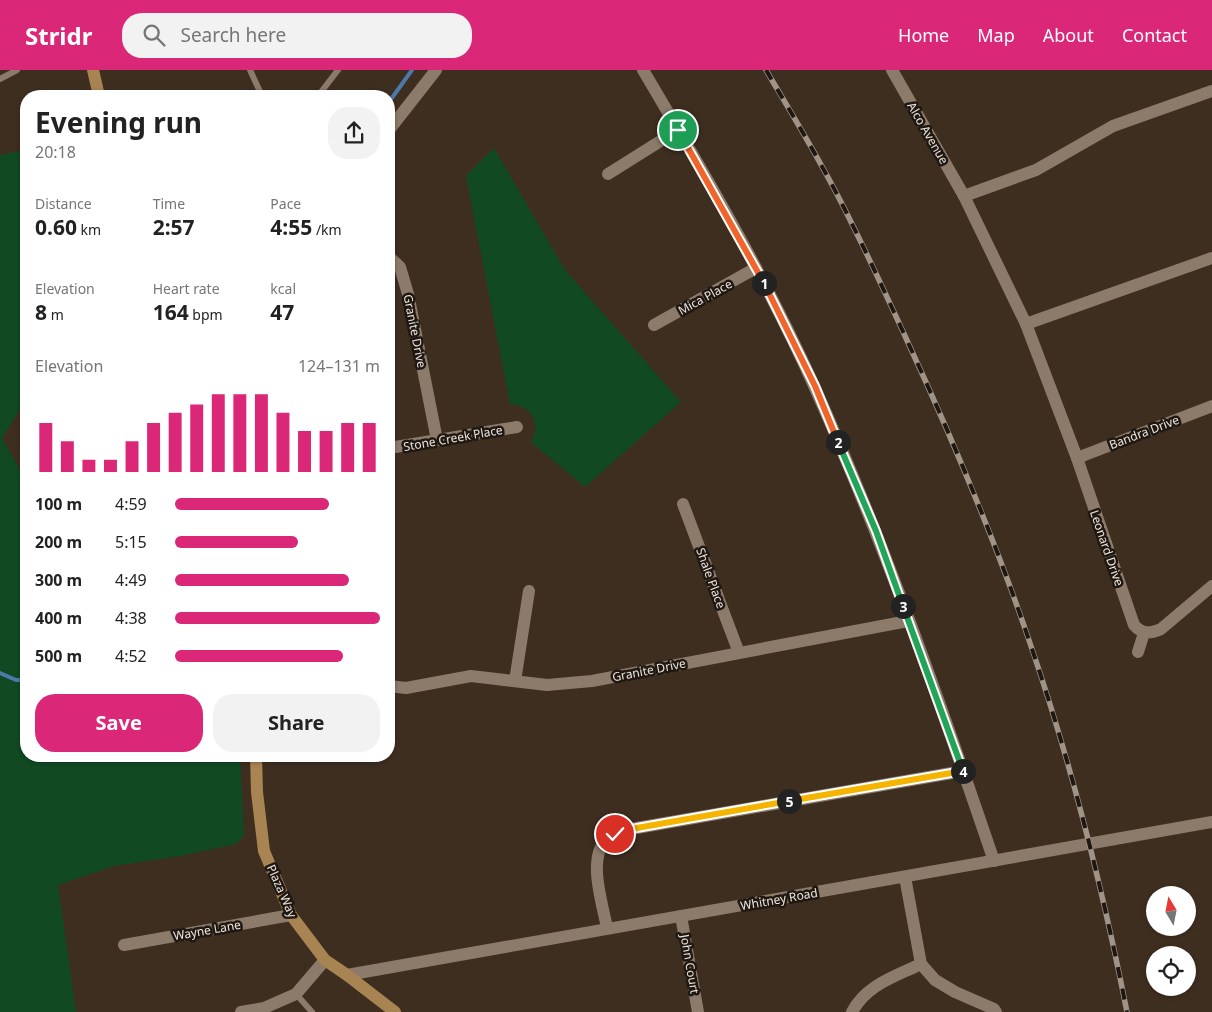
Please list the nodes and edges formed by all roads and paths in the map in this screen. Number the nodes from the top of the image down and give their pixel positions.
1 (17, 70) edge
2 (93, 70) edge
3 (250, 70) edge
4 (338, 70) edge
5 (436, 70) edge
6 (643, 70) edge
7 (892, 70) edge
8 (0, 79) edge
9 (98, 90) edge
10 (259, 90) edge
11 (323, 90) edge
12 (1212, 91) edge
13 (395, 122) edge
14 (678, 130) junction
15 (608, 174) dead end
16 (964, 196) junction
17 (1212, 258) edge
18 (395, 262) edge
19 (756, 268) junction
20 (1026, 324) junction
21 (654, 325) dead end
22 (1212, 406) edge
23 (517, 427) dead end
24 (437, 440) junction
25 (395, 447) edge
26 (1077, 458) junction
27 (684, 504) dead end
28 (1212, 586) edge
29 (529, 591) dead end
30 (908, 621) junction
31 (1144, 633) junction
32 (1138, 652) dead end
33 (738, 653) junction
34 (514, 681) junction
35 (395, 687) edge
36 (256, 762) edge
37 (963, 771) junction
38 (1212, 822) edge
39 (994, 861) junction
40 (905, 877) junction
41 (290, 915) junction
42 (681, 916) junction
43 (607, 928) junction
44 (124, 945) dead end
45 (325, 960) junction
46 (921, 964) junction
47 (347, 975) junction
48 (296, 994) junction
49 (240, 1012) edge
50 (312, 1012) edge
51 (395, 1012) edge
52 (698, 1012) edge
53 (852, 1012) edge
54 (996, 1012) edge

1 - 8 lane
2 - 9 main road
3 - 10 lane
4 - 11 lane
5 - 13 street
6 - 14 street
7 - 16 street, Alco Avenue
12 - 16 street
14 - 15 street
14 - 19 street
16 - 20 street, Alco Avenue
17 - 20 street
18 - 24 street, Granite Drive
19 - 21 street, Mica Place
19 - 30 street
20 - 26 street, Leonard Drive
22 - 26 street, Bandra Drive
23 - 24 street, Stone Creek Place
24 - 25 street, Stone Creek Place
26 - 31 street, Leonard Drive
27 - 33 street, Shale Place
28 - 31 street
29 - 34 street
30 - 33 street, Granite Drive
30 - 37 street
31 - 32 street
33 - 34 street, Granite Drive
34 - 35 street, Granite Drive
36 - 41 main road, Plaza Way
37 - 39 street
37 - 43 street
38 - 39 street, Whitney Road
39 - 40 street, Whitney Road
40 - 42 street, Whitney Road
40 - 46 street
41 - 44 street, Wayne Lane
41 - 45 main road, Plaza Way
42 - 43 street, Whitney Road
42 - 52 street, John Court
43 - 47 street, Whitney Road
45 - 47 main road, Plaza Way
45 - 48 street
46 - 53 street
46 - 54 street
47 - 51 main road, Plaza Way
48 - 49 street
48 - 50 lane

